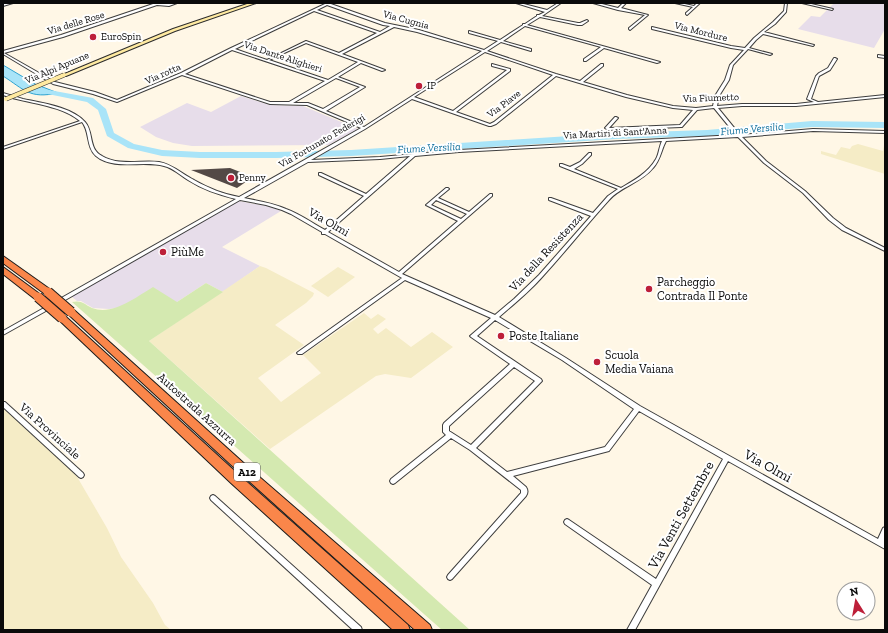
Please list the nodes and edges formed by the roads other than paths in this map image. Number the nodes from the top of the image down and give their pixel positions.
1 (12, 3) edge
2 (176, 3) edge
3 (254, 3) edge
4 (517, 3) edge
5 (560, 3) edge
6 (594, 3) edge
7 (625, 3) edge
8 (676, 3) edge
9 (699, 3) edge
10 (786, 3) edge
11 (803, 3) edge
12 (325, 4) edge
13 (3, 5) edge
14 (694, 7) junction
15 (618, 9) junction
16 (832, 9) dead end
17 (314, 10) junction
18 (546, 11) junction
19 (687, 14) dead end
20 (538, 16) junction
21 (587, 21) dead end
22 (524, 25) junction
23 (393, 26) junction
24 (653, 28) dead end
25 (630, 29) dead end
26 (470, 32) dead end
27 (380, 33) junction
28 (763, 33) junction
29 (500, 41) junction
30 (813, 45) dead end
31 (232, 48) junction
32 (603, 48) junction
33 (746, 48) junction
34 (530, 50) dead end
35 (485, 51) junction
36 (3, 53) edge
37 (339, 54) junction
38 (770, 54) dead end
39 (879, 56) dead end
40 (885, 57) edge
41 (835, 59) dead end
42 (268, 60) junction
43 (585, 60) dead end
44 (362, 62) junction
45 (658, 62) dead end
46 (493, 65) dead end
47 (602, 65) dead end
48 (383, 70) dead end
49 (182, 74) junction
50 (555, 75) junction
51 (336, 77) junction
52 (328, 81) junction
53 (581, 82) junction
54 (885, 96) edge
55 (4, 98) edge
56 (412, 98) junction
57 (289, 103) junction
58 (820, 103) junction
59 (715, 107) junction
60 (696, 109) junction
61 (323, 111) junction
62 (454, 112) junction
63 (616, 118) dead end
64 (83, 121) junction
65 (364, 128) junction
66 (885, 132) edge
67 (739, 136) junction
68 (665, 140) junction
69 (3, 148) edge
70 (590, 154) dead end
71 (413, 156) junction
72 (306, 161) junction
73 (561, 165) dead end
74 (572, 168) junction
75 (320, 174) dead end
76 (447, 189) dead end
77 (620, 189) junction
78 (491, 195) dead end
79 (366, 196) junction
80 (238, 199) junction
81 (550, 199) dead end
82 (436, 200) junction
83 (470, 214) junction
84 (593, 215) junction
85 (462, 221) junction
86 (324, 233) junction
87 (885, 250) edge
88 (3, 259) edge
89 (3, 270) edge
90 (400, 274) junction
91 (405, 278) junction
92 (67, 315) junction
93 (494, 317) junction
94 (3, 333) edge
95 (300, 353) dead end
96 (513, 364) junction
97 (3, 404) edge
98 (638, 408) junction
99 (450, 435) junction
100 (472, 448) junction
101 (727, 457) junction
102 (81, 475) dead end
103 (507, 475) junction
104 (393, 481) dead end
105 (213, 498) dead end
106 (567, 522) dead end
107 (885, 530) edge
108 (882, 544) edge
109 (450, 577) dead end
110 (657, 584) junction
111 (358, 630) edge
112 (403, 630) edge
113 (425, 630) edge
114 (631, 630) edge

1 - 13 street
2 - 36 street, Via delle Rose
3 - 55 main road, Via Alpi Apuane, bridge
4 - 18 street
5 - 18 street, Via Fortunato Federigi
6 - 15 street
7 - 15 street
8 - 14 street
9 - 14 street
10 - 28 street, Via Mordure
11 - 16 street
12 - 17 street, Via rotta
12 - 23 street, Via Cugnia
14 - 19 street
15 - 25 street
17 - 27 street
17 - 31 street, Via rotta
18 - 20 street, Via Fortunato Federigi
20 - 21 street
20 - 22 street, Via Fortunato Federigi
22 - 29 street, Via Fortunato Federigi
22 - 32 street
23 - 27 street
23 - 35 street, Via Cugnia
24 - 33 street, Via Mordure
26 - 29 street
27 - 37 street
28 - 30 street
28 - 33 street, Via Mordure
29 - 34 street
29 - 35 street, Via Fortunato Federigi
31 - 42 street, Via Dante Alighieri
31 - 49 street, Via rotta
32 - 43 street
32 - 45 street
33 - 38 street
33 - 59 street, Via Mordure
35 - 50 street, Via Fiumetto
35 - 56 street, Via Fortunato Federigi
36 - 49 street, Via rotta
37 - 42 street
37 - 44 street
39 - 40 street
41 - 58 street
42 - 52 street, Via Dante Alighieri
44 - 48 street
44 - 51 street
46 - 62 street
47 - 53 street
49 - 57 street
50 - 53 street, Via Fiumetto
50 - 62 street, Via Piave
51 - 52 street
51 - 61 street
52 - 57 street
53 - 60 street, Via Fiumetto
54 - 58 street, Via Fiumetto
55 - 64 street
56 - 62 street, Via Piave
56 - 65 street, Via Fortunato Federigi
57 - 61 street
58 - 59 street, Via Fiumetto
59 - 60 street, Via Fiumetto
59 - 67 street
60 - 63 street
61 - 65 street
64 - 69 street
64 - 80 street, Via Olmi
65 - 72 street, Via Fortunato Federigi
66 - 67 street, Via Martiri di Sant'Anna
67 - 68 street, Via Martiri di Sant'Anna
67 - 87 street
68 - 71 street, Via Martiri di Sant'Anna
68 - 77 street, Via della Resistenza
70 - 74 street
71 - 72 street, Via Martiri di Sant'Anna
71 - 79 street
72 - 80 street, Via Fortunato Federigi
73 - 74 street
74 - 77 street
75 - 79 street
76 - 82 street
77 - 84 street, Via della Resistenza
78 - 83 street
79 - 86 street
80 - 86 street, Via Olmi
80 - 94 street, Via Fortunato Federigi
81 - 84 street, Via della Resistenza
82 - 83 street
82 - 85 street
83 - 85 street
84 - 93 street, Via della Resistenza
85 - 90 street
86 - 90 street, Via Olmi
88 - 92 highway, Autostrada Azzurra / A12, bridge
89 - 92 highway, Autostrada Azzurra / A12, bridge
90 - 91 street, Via Olmi
91 - 93 street, Via Olmi
91 - 95 street
92 - 112 highway, Autostrada Azzurra / A12
92 - 113 highway, Autostrada Azzurra / A12
93 - 96 street
93 - 98 street, Via Olmi
96 - 99 street
96 - 100 street
97 - 102 street, Via Provinciale
98 - 101 street, Via Olmi
98 - 103 street
99 - 100 street
99 - 104 street
100 - 103 street
101 - 108 street, Via Olmi
101 - 110 street, Via Venti Settembre
103 - 109 street
105 - 111 street
106 - 110 street, Via Venti Settembre
107 - 108 street
110 - 114 street, Via Venti Settembre

